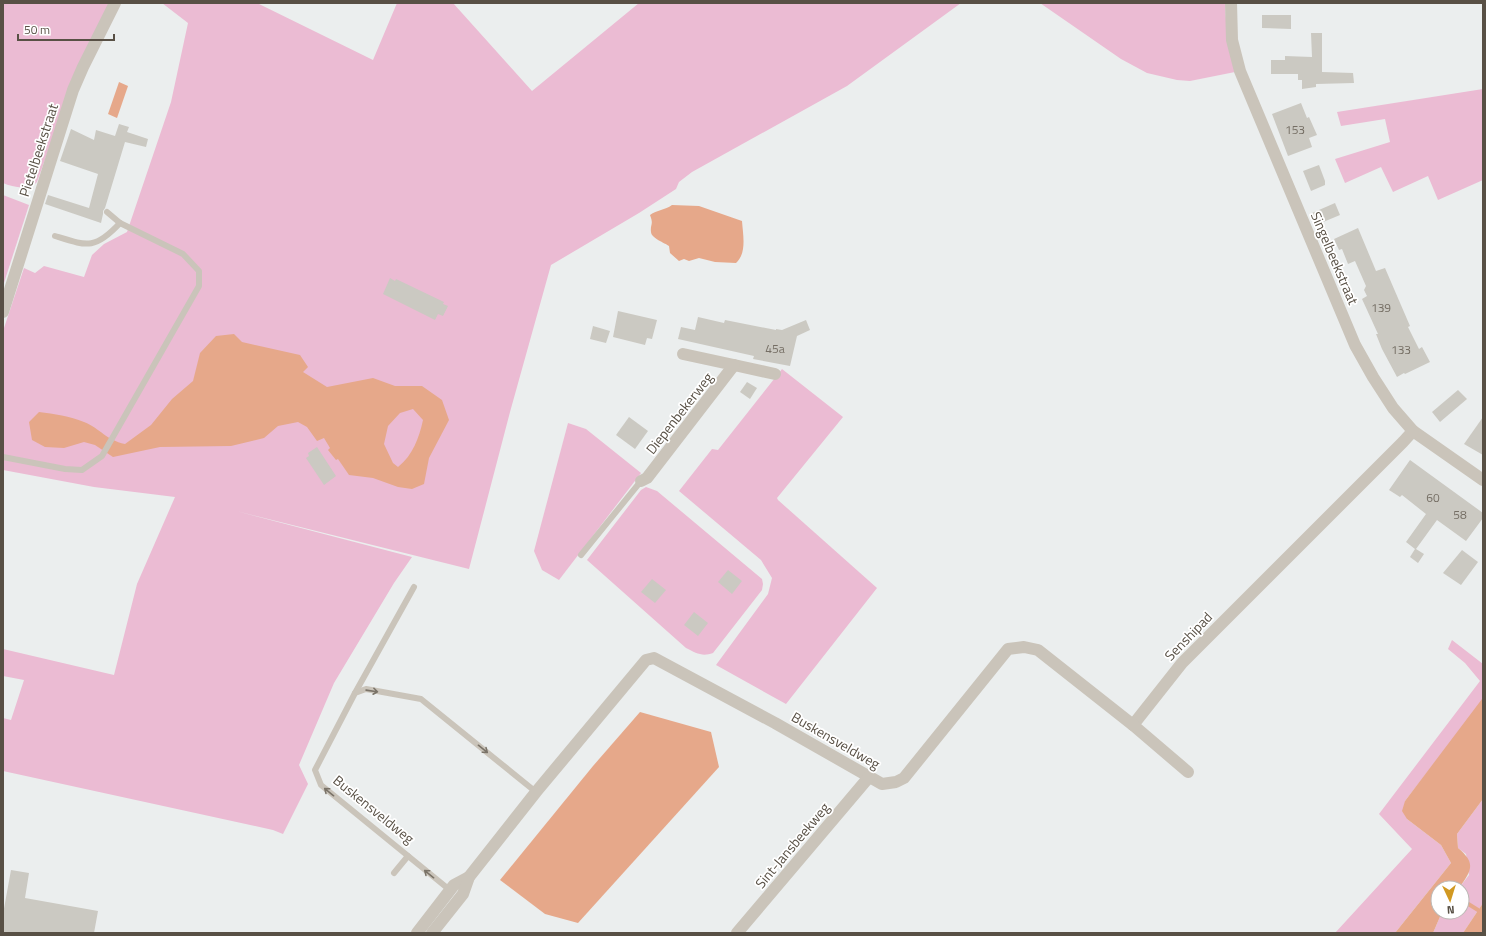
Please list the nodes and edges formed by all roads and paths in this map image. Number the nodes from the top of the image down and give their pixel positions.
1 (115, 3) edge
2 (1231, 3) edge
3 (108, 212) dead end
4 (120, 223) junction
5 (54, 236) dead end
6 (3, 312) edge
7 (683, 354) dead end
8 (734, 365) junction
9 (775, 374) dead end
10 (1413, 431) junction
11 (3, 458) edge
12 (644, 480) joint
13 (1483, 480) edge
14 (581, 555) dead end
15 (414, 587) dead end
16 (356, 693) junction
17 (1133, 725) junction
18 (1188, 772) dead end
19 (869, 777) junction
20 (536, 792) junction
21 (408, 856) junction
22 (394, 873) dead end
23 (469, 877) junction
24 (450, 891) junction
25 (460, 898) junction
26 (417, 933) edge
27 (432, 933) edge
28 (737, 933) edge

1 - 6 street, Pietelbeekstraat
2 - 10 street, Singelbeekstraat
3 - 4 lane
4 - 5 lane
4 - 11 lane
7 - 8 street, Diepenbekerweg
8 - 9 street, Diepenbekerweg
8 - 12 street, Diepenbekerweg
10 - 13 street, Singelbeekstraat
10 - 17 street, Senshipad
12 - 14 lane
15 - 16 lane, Buskensveldweg
16 -> 20 lane
21 -> 16 lane, Buskensveldweg
17 - 18 street, Buskensveldweg
17 - 19 street, Buskensveldweg
19 - 20 street, Buskensveldweg
19 - 28 street, Sint-Jansbeekweg
20 - 23 street, Buskensveldweg
21 - 22 lane
24 -> 21 lane, Buskensveldweg
23 - 24 street, Buskensveldweg
23 - 25 street, Buskensveldweg
24 - 25 lane, Buskensveldweg
24 - 26 street, Buskensveldweg
25 - 27 street, Buskensveldweg

